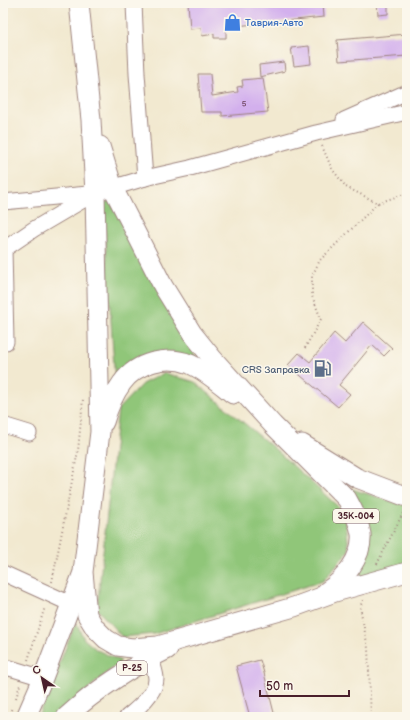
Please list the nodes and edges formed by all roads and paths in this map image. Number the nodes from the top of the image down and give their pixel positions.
1 (79, 3) edge
2 (134, 3) edge
3 (407, 92) edge
4 (407, 112) edge
5 (316, 133) junction
6 (145, 178) junction
7 (104, 190) junction
8 (407, 193) edge
9 (3, 202) edge
10 (378, 203) junction
11 (4, 249) edge
12 (6, 342) dead end
13 (305, 348) dead end
14 (83, 395) dead end
15 (3, 425) edge
16 (273, 425) junction
17 (29, 432) dead end
18 (100, 432) junction
19 (407, 501) edge
20 (83, 572) junction
21 (407, 572) edge
22 (3, 573) edge
23 (369, 583) junction
24 (48, 594) junction
25 (71, 604) junction
26 (294, 607) junction
27 (206, 632) junction
28 (151, 657) junction
29 (3, 670) edge
30 (25, 672) junction
31 (43, 678) junction
32 (7, 717) edge
33 (26, 717) edge
34 (66, 717) edge
35 (127, 717) edge
36 (371, 717) edge

1 - 7 main road
2 - 6 lane
3 - 5 lane
4 - 5 lane
5 - 6 lane
5 - 10 path
6 - 7 lane
7 - 9 lane
7 - 11 lane
7 - 16 main road
7 - 18 main road
8 - 10 path
10 - 13 path
11 - 12 lane
14 - 24 path
15 - 17 lane
16 - 18 main road, 35К-004
16 - 19 main road, 35К-004
16 - 26 main road, 35К-004
18 - 20 main road, 35К-004
19 - 23 path
20 - 25 main road
20 - 27 main road, 35К-004
21 - 23 main road, 35К-004
22 - 24 lane
23 - 26 main road, 35К-004
23 - 36 path
24 - 25 lane
24 - 30 path
25 - 31 main road
26 - 27 main road, 35К-004
27 - 28 main road, Р-25
28 - 34 main road, Р-25
28 - 35 lane
29 - 30 lane
30 - 31 lane
30 - 32 path
31 - 33 main road

